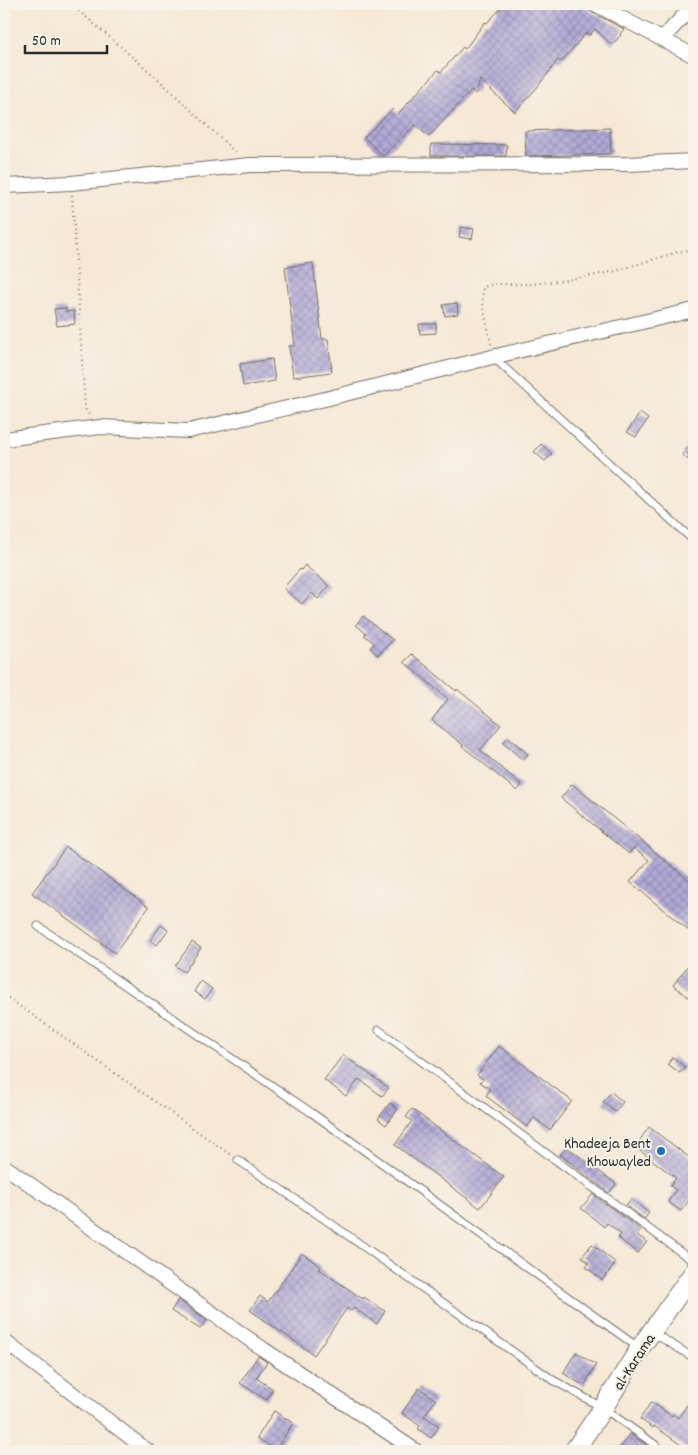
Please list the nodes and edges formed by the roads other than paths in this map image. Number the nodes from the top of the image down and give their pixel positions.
1 (595, 4) edge
2 (694, 5) edge
3 (662, 39) junction
4 (694, 56) edge
5 (694, 161) edge
6 (4, 186) edge
7 (694, 310) edge
8 (492, 357) junction
9 (4, 439) edge
10 (694, 541) edge
11 (38, 926) dead end
12 (379, 1030) dead end
13 (238, 1160) road end
14 (4, 1166) edge
15 (694, 1262) edge
16 (694, 1272) edge
17 (688, 1294) edge
18 (651, 1332) junction
19 (4, 1341) edge
20 (640, 1348) junction
21 (694, 1358) edge
22 (603, 1408) junction
23 (148, 1451) edge
24 (416, 1451) edge
25 (574, 1451) edge
26 (664, 1451) edge

1 - 3 street
2 - 3 street
3 - 4 street
5 - 6 street
7 - 8 street
8 - 9 street
8 - 10 lane
11 - 20 lane
12 - 15 lane
13 - 22 lane
14 - 24 street
16 - 17 main road, al-Karama
17 - 18 main road, al-Karama
18 - 20 main road, al-Karama
18 - 21 lane
19 - 23 street
20 - 22 main road, al-Karama
22 - 25 main road, al-Karama
22 - 26 lane

